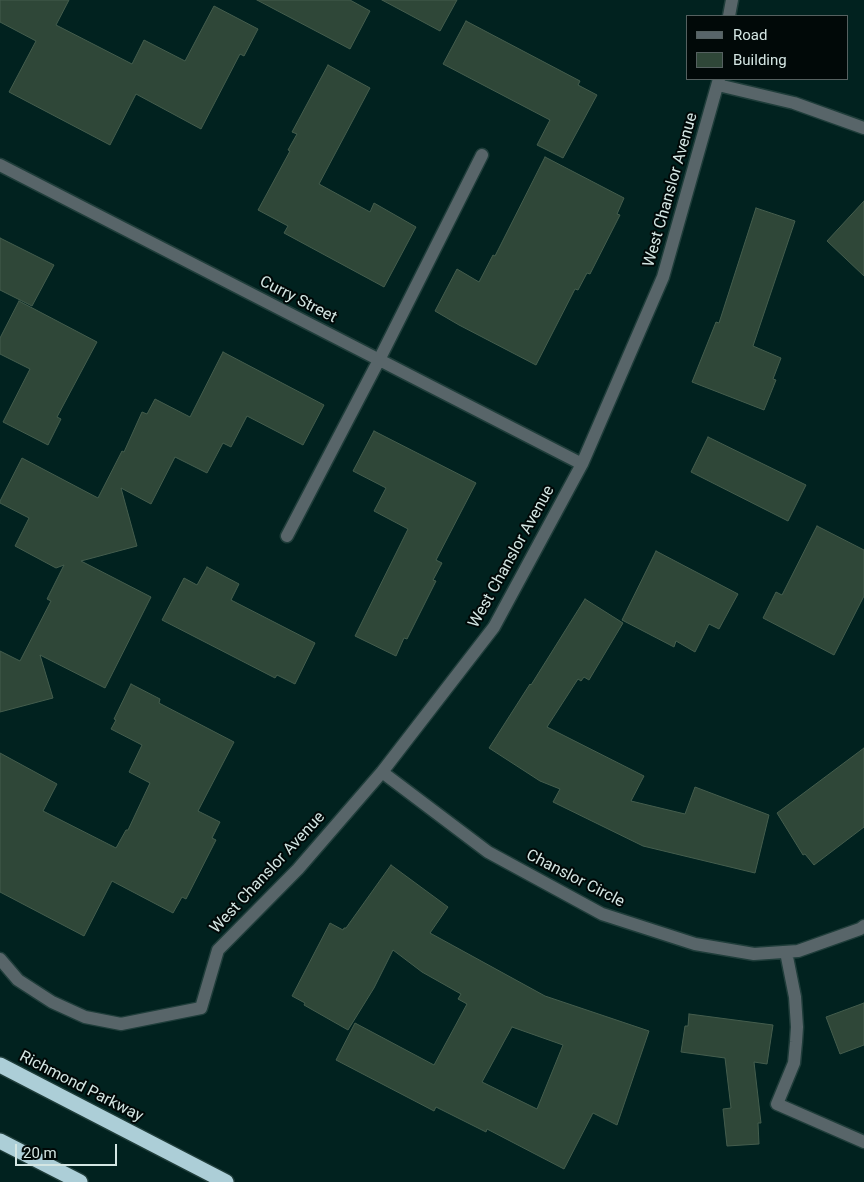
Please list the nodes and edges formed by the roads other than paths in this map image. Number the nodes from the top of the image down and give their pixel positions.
1 (732, 0) edge
2 (729, 15) edge
3 (718, 82) edge
4 (864, 128) edge
5 (482, 155) dead end
6 (0, 164) edge
7 (379, 360) junction
8 (582, 464) junction
9 (287, 536) dead end
10 (382, 772) junction
11 (864, 926) edge
12 (786, 952) junction
13 (0, 959) edge
14 (0, 1065) edge
15 (0, 1141) edge
16 (864, 1142) edge
17 (80, 1182) edge
18 (226, 1182) edge

1 - 2 street
3 - 4 street
3 - 8 street, West Chanslor Avenue
5 - 7 street
6 - 7 street, Curry Street
7 - 8 street, Curry Street
7 - 9 street
8 - 10 street, West Chanslor Avenue
10 - 12 street, Chanslor Circle
10 - 13 street, West Chanslor Avenue
11 - 12 street, Chanslor Circle
12 - 16 street
14 - 18 highway, Richmond Parkway
15 - 17 highway

